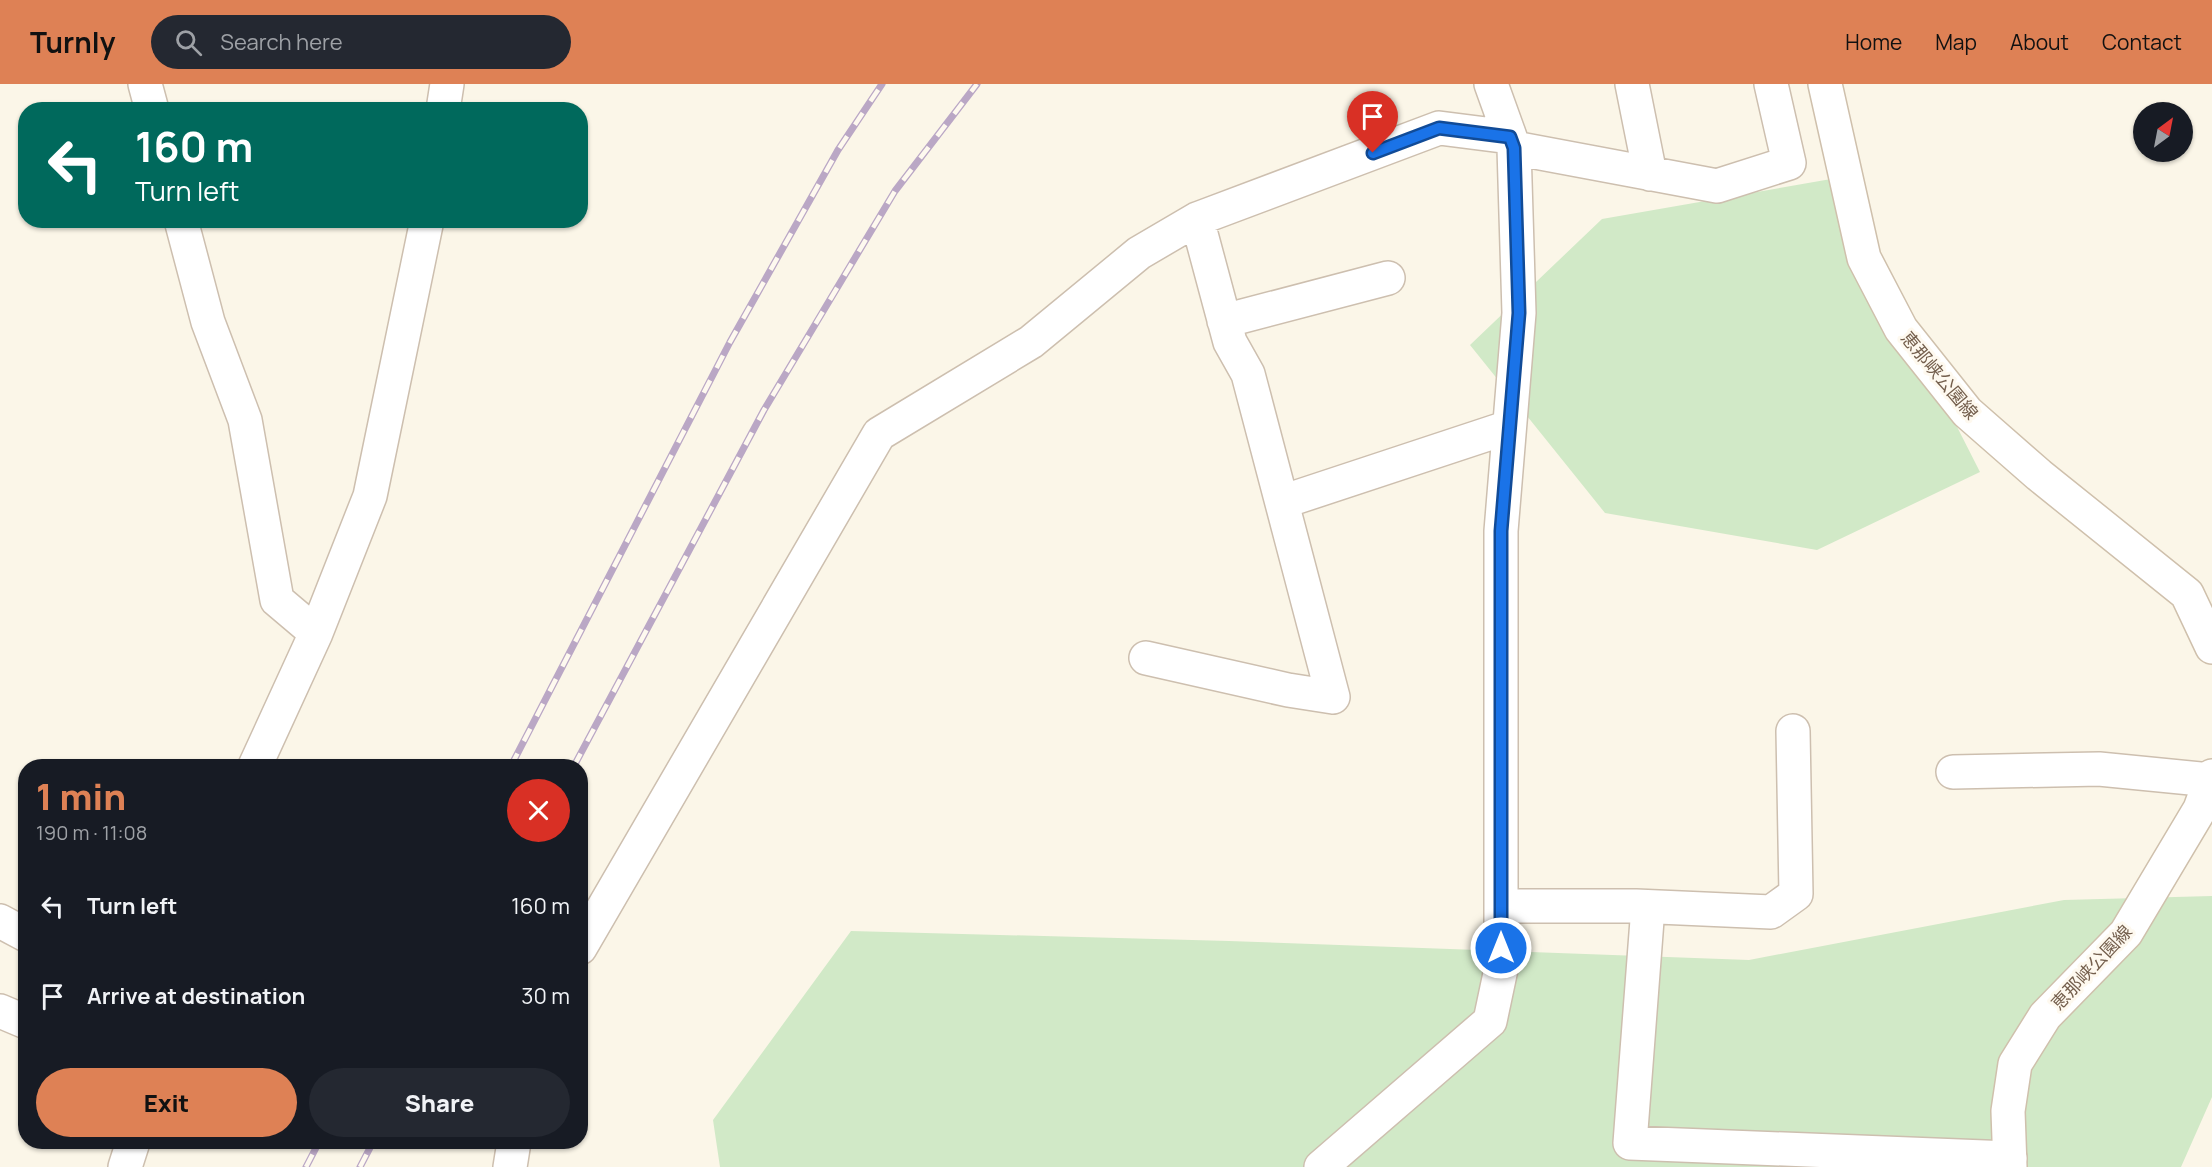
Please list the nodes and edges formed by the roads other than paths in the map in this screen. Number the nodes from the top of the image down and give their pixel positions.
1 (145, 84) edge
2 (447, 84) edge
3 (1491, 84) edge
4 (1632, 84) edge
5 (1771, 84) edge
6 (1825, 84) edge
7 (150, 102) edge
8 (444, 102) edge
9 (1512, 142) junction
10 (1650, 174) junction
11 (1197, 219) junction
12 (183, 228) edge
13 (425, 228) edge
14 (1388, 278) dead end
15 (1224, 321) junction
16 (1509, 427) junction
17 (1282, 502) junction
18 (316, 633) junction
19 (2212, 647) edge
20 (1146, 658) dead end
21 (1793, 731) dead end
22 (258, 759) edge
23 (1953, 772) dead end
24 (2211, 778) edge
25 (1501, 906) junction
26 (1648, 907) junction
27 (0, 921) edge
28 (18, 930) edge
29 (588, 934) edge
30 (0, 1011) edge
31 (18, 1019) edge
32 (131, 1149) edge
33 (513, 1149) edge
34 (2010, 1163) edge
35 (125, 1167) edge
36 (510, 1167) edge
37 (1321, 1167) edge

1 - 7 street
2 - 8 street
3 - 9 street
4 - 10 street
5 - 10 street
6 - 19 street, 恵那峡公園線
9 - 10 street
9 - 11 street
9 - 16 street
11 - 15 street
11 - 29 street
12 - 18 street
13 - 18 street
14 - 15 street
15 - 17 street
16 - 17 street
16 - 25 street
17 - 20 street
18 - 22 street
21 - 26 street
23 - 24 street
24 - 34 street, 恵那峡公園線
25 - 26 street
25 - 37 street
26 - 34 street
27 - 28 street
30 - 31 street
32 - 35 street
33 - 36 street

